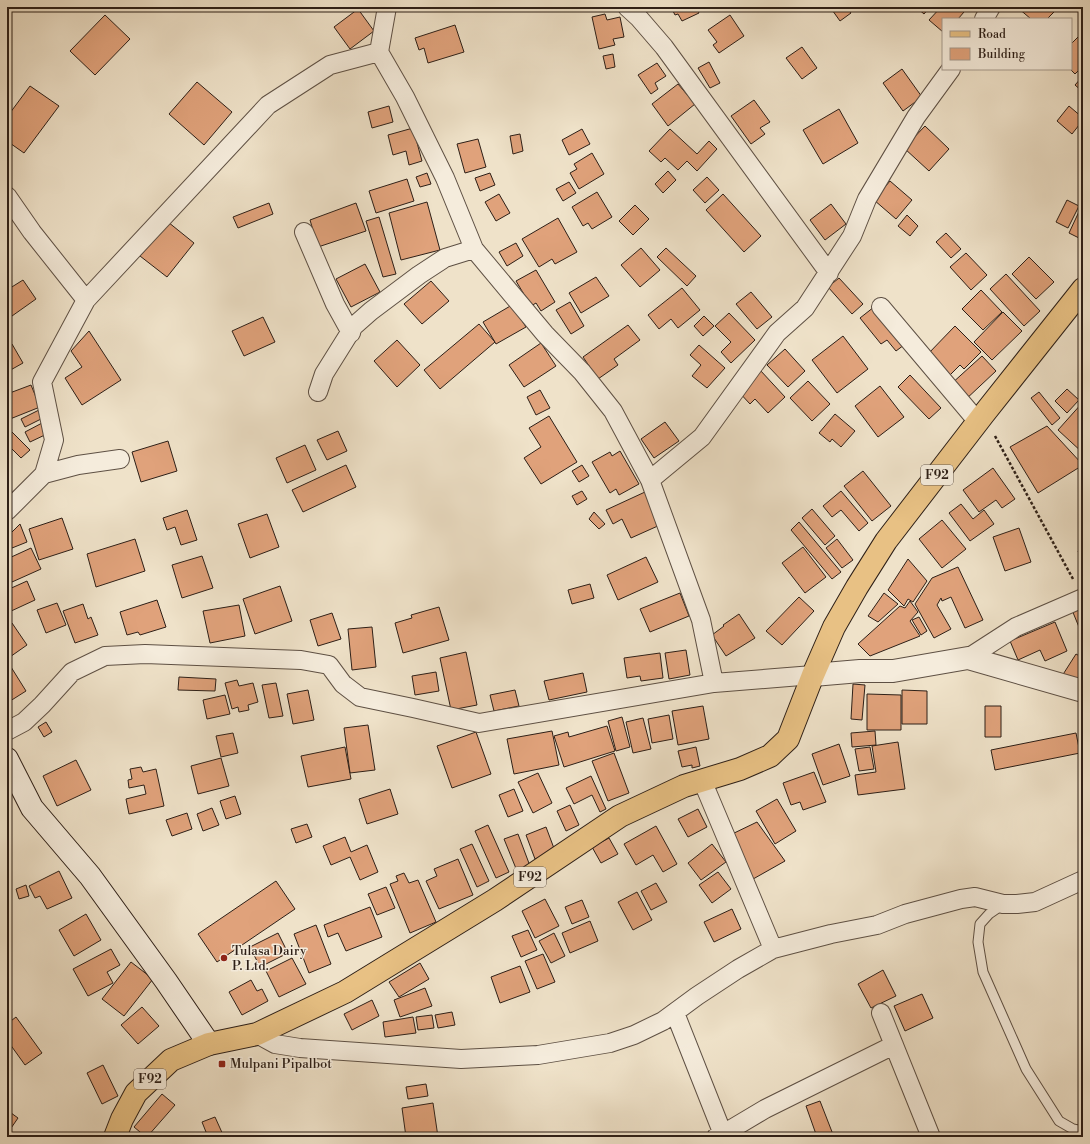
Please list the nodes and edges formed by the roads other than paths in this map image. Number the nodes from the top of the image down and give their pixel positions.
1 (387, 7) edge
2 (627, 7) edge
3 (991, 7) edge
4 (985, 18) edge
5 (379, 52) junction
6 (950, 70) edge
7 (7, 196) edge
8 (304, 232) dead end
9 (474, 249) junction
10 (828, 273) junction
11 (1083, 289) edge
12 (86, 300) junction
13 (881, 307) dead end
14 (350, 333) junction
15 (318, 392) dead end
16 (981, 419) junction
17 (120, 459) dead end
18 (44, 474) junction
19 (650, 480) junction
20 (7, 511) edge
21 (1079, 590) edge
22 (968, 658) junction
23 (813, 675) junction
24 (714, 683) junction
25 (1083, 692) edge
26 (7, 731) edge
27 (7, 759) edge
28 (702, 780) junction
29 (1083, 880) edge
30 (1003, 904) junction
31 (773, 949) junction
32 (674, 1013) junction
33 (881, 1013) dead end
34 (257, 1034) junction
35 (209, 1044) junction
36 (894, 1045) junction
37 (1083, 1131) edge
38 (721, 1136) edge
39 (115, 1137) edge
40 (931, 1137) edge

1 - 5 street
2 - 10 street
3 - 4 street
5 - 9 street
5 - 12 street
6 - 10 street
7 - 12 street
8 - 14 street
9 - 14 street
9 - 19 street
10 - 19 street
11 - 16 main road, F92
12 - 18 street
13 - 16 street
14 - 15 street
16 - 23 main road, F92
17 - 18 street
18 - 20 street
19 - 24 street
21 - 22 street
22 - 23 main road
22 - 25 main road
23 - 24 street
23 - 28 main road, F92
24 - 26 street
27 - 35 main road
28 - 31 street
28 - 34 main road, F92
29 - 30 street
30 - 31 street
30 - 37 lane
31 - 32 street
32 - 34 street
32 - 38 street
33 - 36 street
34 - 35 main road, F92
35 - 39 main road, F92
36 - 38 street
36 - 40 street

